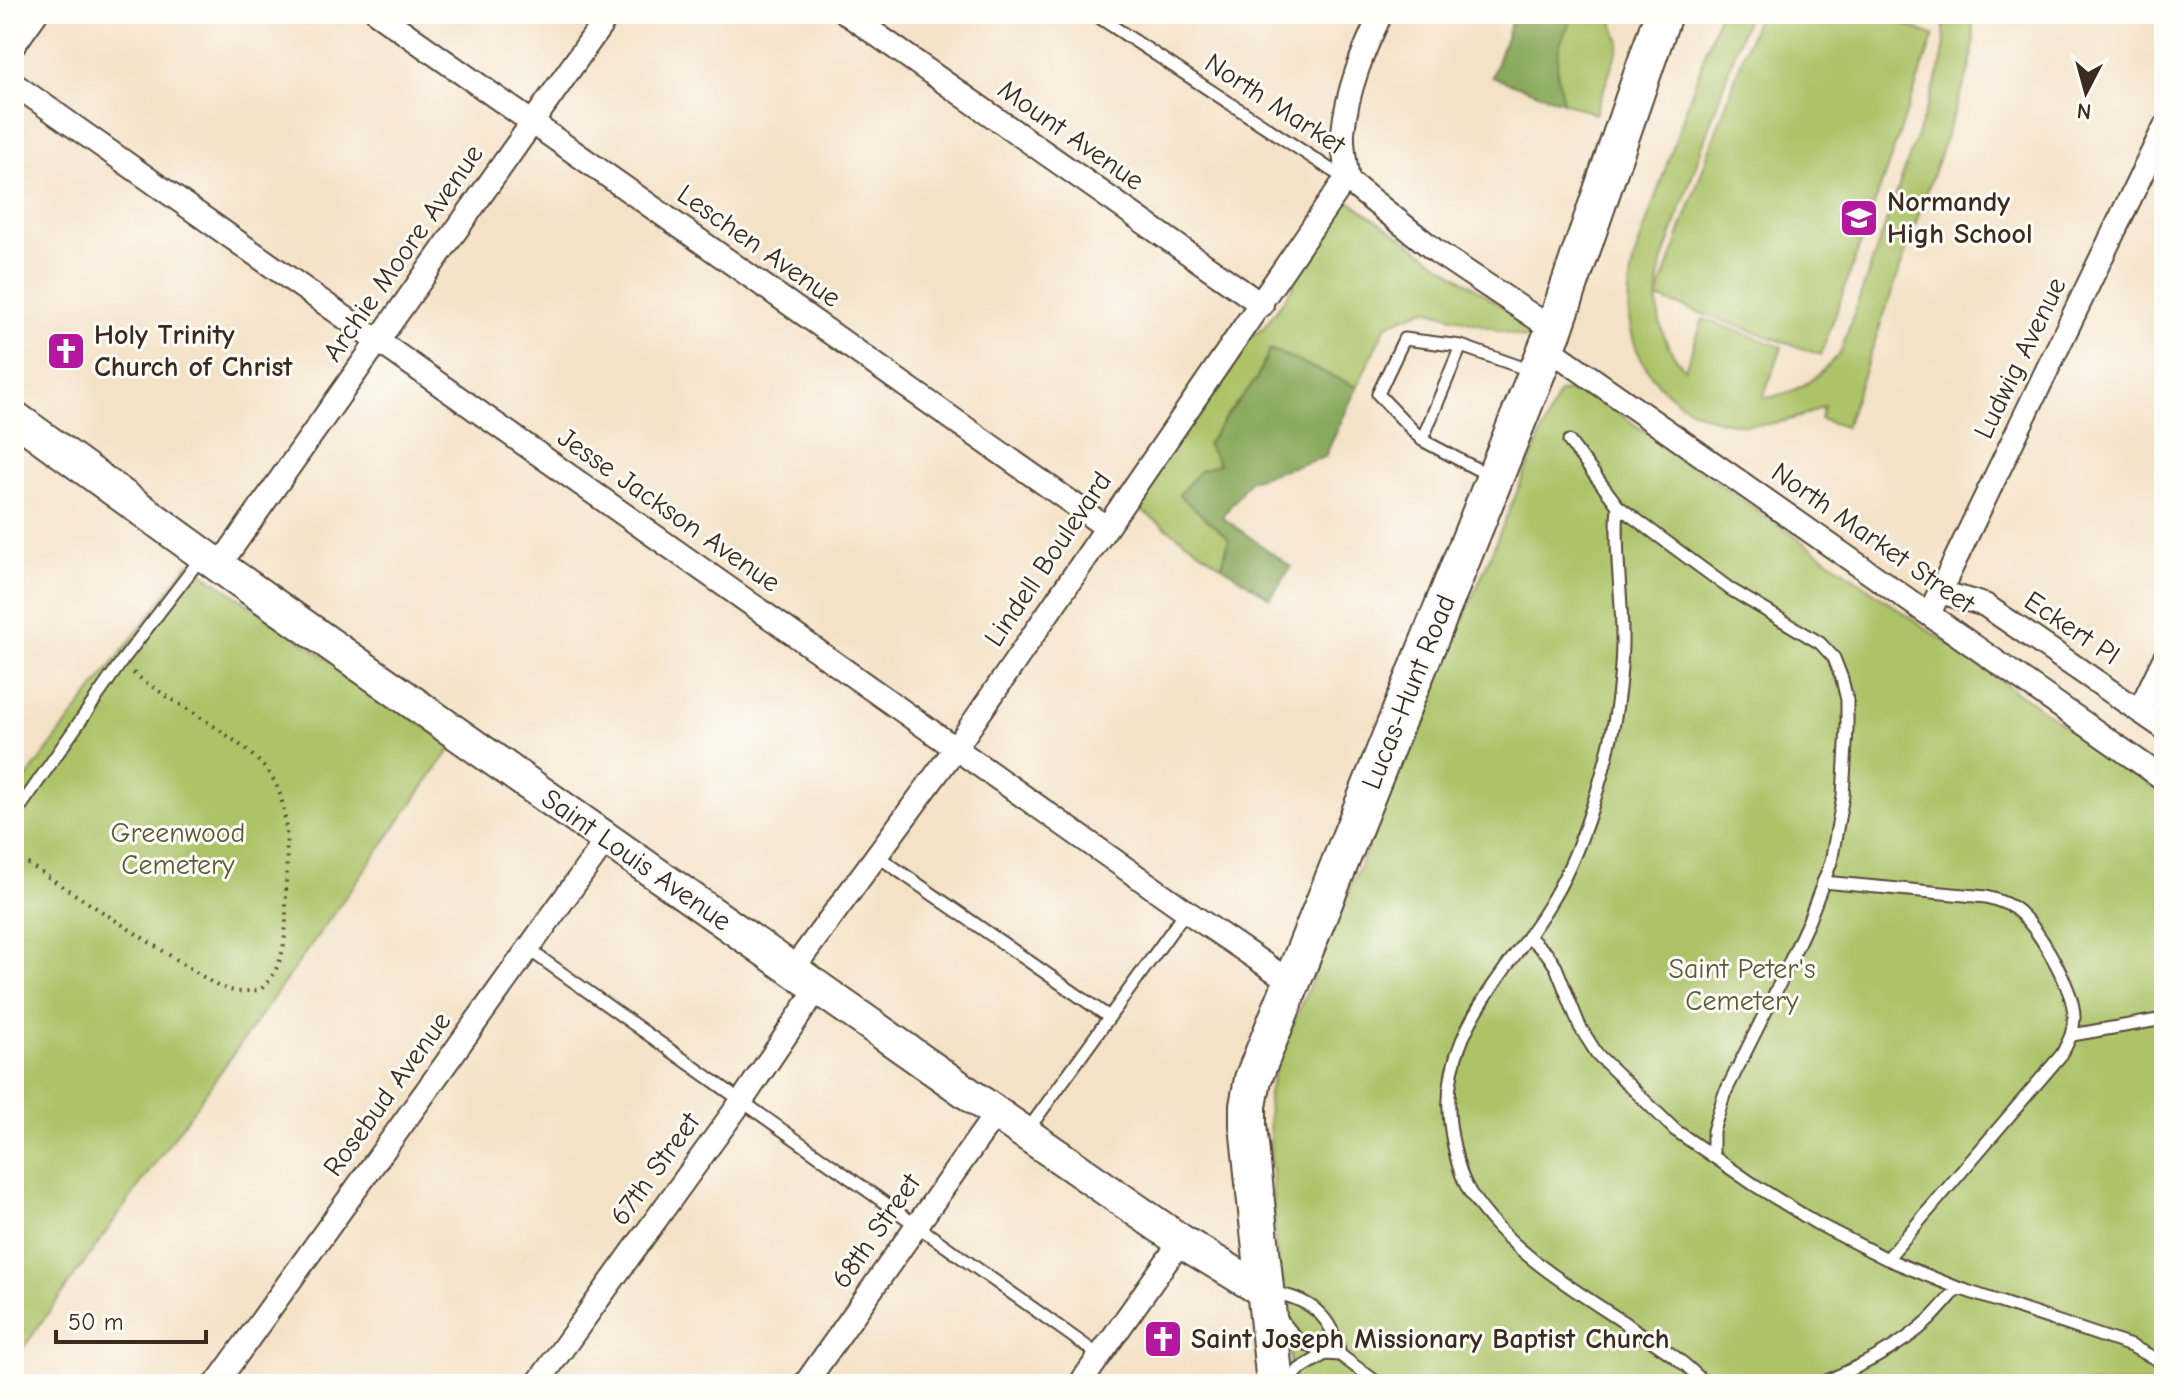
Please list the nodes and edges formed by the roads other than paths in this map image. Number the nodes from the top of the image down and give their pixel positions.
1 (36, 14) edge
2 (378, 14) edge
3 (609, 14) edge
4 (847, 14) edge
5 (1094, 14) edge
6 (1381, 14) edge
7 (1663, 14) edge
8 (14, 45) edge
9 (14, 84) edge
10 (531, 123) junction
11 (2164, 128) edge
12 (1348, 181) junction
13 (1262, 305) junction
14 (378, 342) junction
15 (1461, 346) junction
16 (1546, 350) junction
17 (16, 424) edge
18 (1422, 440) junction
19 (1569, 441) dead end
20 (1494, 478) junction
21 (1618, 506) junction
22 (1106, 527) junction
23 (211, 560) junction
24 (1940, 592) junction
25 (1929, 614) junction
26 (2164, 659) edge
27 (2139, 711) junction
28 (2164, 728) edge
29 (955, 749) junction
30 (2164, 779) edge
31 (14, 816) edge
32 (607, 839) junction
33 (876, 855) junction
34 (1823, 882) junction
35 (1186, 911) junction
36 (1528, 936) junction
37 (528, 949) junction
38 (806, 978) junction
39 (1291, 982) junction
40 (1109, 1017) junction
41 (2164, 1019) edge
42 (2072, 1035) junction
43 (741, 1102) junction
44 (996, 1113) junction
45 (1025, 1133) junction
46 (1713, 1156) junction
47 (917, 1224) junction
48 (1181, 1241) junction
49 (1887, 1259) junction
50 (1958, 1288) junction
51 (1265, 1292) junction
52 (1325, 1354) junction
53 (1340, 1355) junction
54 (1100, 1356) junction
55 (2164, 1363) edge
56 (216, 1384) edge
57 (537, 1384) edge
58 (805, 1384) edge
59 (1080, 1384) edge
60 (1275, 1384) edge
61 (1286, 1384) edge
62 (1379, 1384) edge
63 (1705, 1384) edge
64 (1820, 1384) edge

1 - 8 street
2 - 10 street, Leschen Avenue
3 - 10 street, Archie Moore Avenue
4 - 13 street, Mount Avenue
5 - 12 lane, North Market
6 - 12 street
7 - 16 main road, Lucas-Hunt Road
9 - 14 street, Jesse Jackson Avenue
10 - 14 street, Archie Moore Avenue
10 - 22 street, Leschen Avenue
11 - 24 street, Ludwig Avenue
12 - 13 street, Lindell Boulevard
12 - 16 street, North Market Street
13 - 22 street, Lindell Boulevard
14 - 23 street, Archie Moore Avenue
14 - 29 street, Jesse Jackson Avenue
15 - 16 lane
15 - 18 lane
15 - 18 lane
16 - 20 main road, Lucas-Hunt Road
16 - 25 street, North Market Street
17 - 23 street, Saint Louis Avenue
18 - 20 lane
19 - 21 lane
20 - 39 main road, Lucas-Hunt Road
21 - 34 lane
21 - 36 lane
22 - 29 street, Lindell Boulevard
23 - 31 lane
23 - 32 street, Saint Louis Avenue
24 - 25 street, Ludwig Avenue
24 - 27 street, Eckert Pl
25 - 30 street, North Market Street
26 - 27 street
27 - 28 street, Eckert Pl
29 - 33 street, Lindell Boulevard
29 - 35 street, Jesse Jackson Avenue
32 - 37 street, Rosebud Avenue
32 - 38 street, Saint Louis Avenue
33 - 38 street, Lindell Boulevard
33 - 40 lane
34 - 42 lane
34 - 46 lane
35 - 39 street, Jesse Jackson Avenue
35 - 40 lane
36 - 46 lane
36 - 63 lane
37 - 43 lane
37 - 56 street, Rosebud Avenue
38 - 43 street, 67th Street
38 - 44 street, Saint Louis Avenue
39 - 51 main road, Lucas-Hunt Road
40 - 45 lane
41 - 42 lane
42 - 49 lane
43 - 47 lane
43 - 57 street, 67th Street
44 - 45 street, Saint Louis Avenue
44 - 47 street, 68th Street
45 - 48 street, Saint Louis Avenue
46 - 49 lane
47 - 54 lane
47 - 58 street, 68th Street
48 - 51 street, Saint Louis Avenue
48 - 54 street
49 - 50 lane
50 - 55 lane
50 - 64 lane
51 - 52 lane
51 - 53 lane
51 - 60 main road, Lucas-Hunt Road
52 - 53 lane
52 - 61 lane
53 - 62 lane
54 - 59 street

